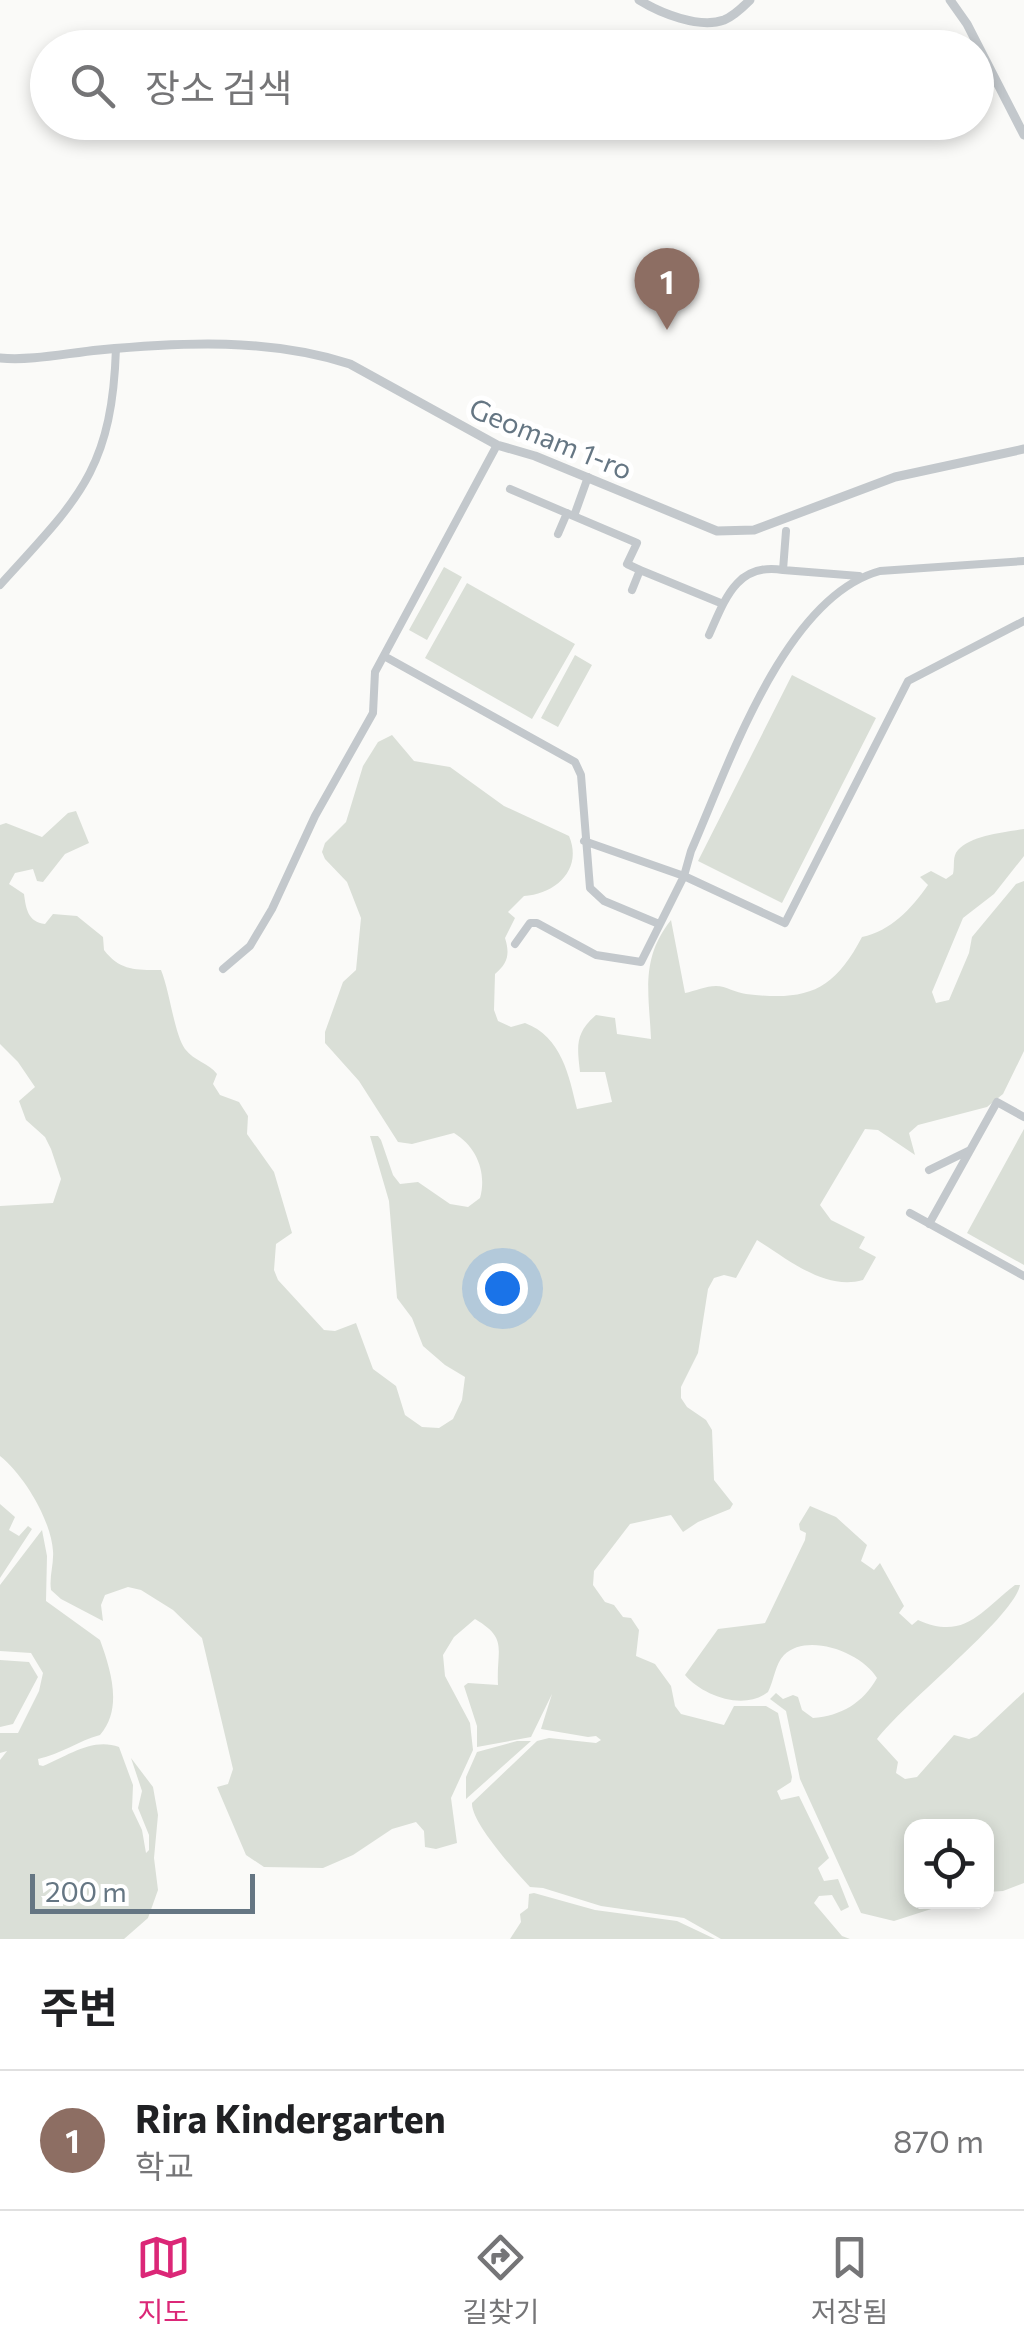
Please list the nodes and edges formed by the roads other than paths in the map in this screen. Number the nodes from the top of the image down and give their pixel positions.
1 (639, 0) edge
2 (750, 0) edge
3 (950, 0) edge
4 (971, 30) edge
5 (994, 76) edge
6 (1024, 135) edge
7 (116, 348) junction
8 (0, 358) edge
9 (497, 445) junction
10 (1024, 449) edge
11 (588, 477) junction
12 (510, 489) dead end
13 (570, 514) junction
14 (786, 530) dead end
15 (558, 534) dead end
16 (1024, 561) edge
17 (640, 570) junction
18 (783, 570) junction
19 (860, 576) junction
20 (0, 585) edge
21 (632, 590) dead end
22 (722, 604) junction
23 (1024, 621) edge
24 (709, 635) dead end
25 (384, 656) junction
26 (584, 840) junction
27 (684, 876) junction
28 (659, 924) junction
29 (516, 944) dead end
30 (224, 969) dead end
31 (1024, 1117) edge
32 (971, 1149) junction
33 (929, 1170) dead end
34 (910, 1214) dead end
35 (930, 1224) junction
36 (1024, 1276) edge

1 - 2 street
3 - 4 street
5 - 6 street
7 - 8 street, Geomam 1-ro
7 - 9 street, Geomam 1-ro
7 - 20 street
9 - 11 street, Geomam 1-ro
9 - 25 street
10 - 11 street, Geomam 1-ro
11 - 13 street
12 - 13 street
13 - 15 street
13 - 17 street
14 - 18 street
16 - 19 street
17 - 21 street
17 - 22 street
18 - 19 street
18 - 22 street
19 - 27 street
22 - 24 street
23 - 27 street
25 - 26 street
25 - 30 street
26 - 27 street
26 - 28 street
27 - 28 street
28 - 29 street
31 - 32 street
32 - 33 street
32 - 35 street
34 - 35 street
35 - 36 street

